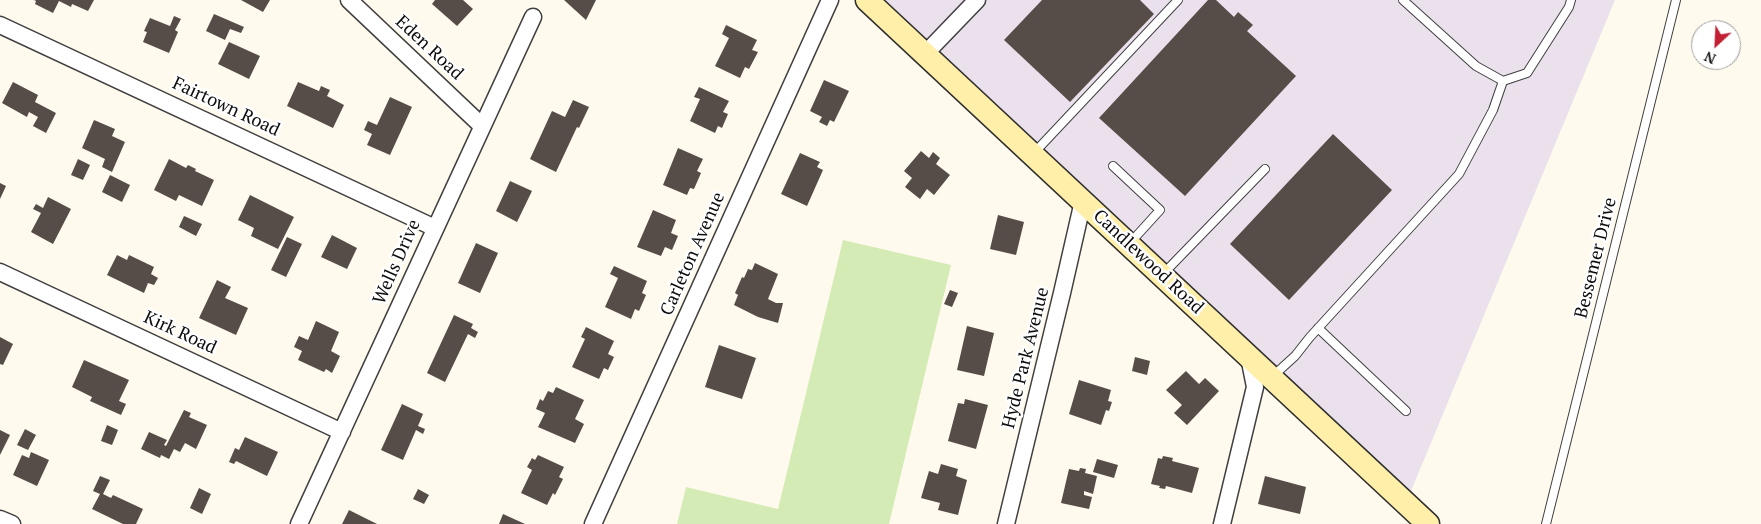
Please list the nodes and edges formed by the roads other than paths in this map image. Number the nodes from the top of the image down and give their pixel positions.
1 (349, 0) edge
2 (830, 0) edge
3 (867, 0) edge
4 (977, 0) edge
5 (1178, 0) edge
6 (1403, 0) edge
7 (1571, 0) edge
8 (1676, 0) edge
9 (533, 17) dead end
10 (0, 25) edge
11 (925, 54) junction
12 (1503, 81) junction
13 (482, 126) junction
14 (1033, 155) junction
15 (1113, 166) dead end
16 (1265, 169) dead end
17 (1083, 201) junction
18 (434, 228) junction
19 (1129, 245) junction
20 (0, 272) edge
21 (1162, 275) junction
22 (1318, 328) junction
23 (1249, 357) junction
24 (1271, 378) junction
25 (1406, 411) dead end
26 (342, 432) junction
27 (0, 519) edge
28 (12, 524) edge
29 (299, 524) edge
30 (593, 524) edge
31 (1006, 524) edge
32 (1222, 524) edge
33 (1428, 524) edge
34 (1546, 524) edge

1 - 13 street, Eden Road
2 - 30 street, Carleton Avenue
3 - 11 street, Candlewood Road
4 - 11 street
5 - 14 lane
6 - 12 lane
7 - 12 lane
8 - 34 lane, Bessemer Drive
9 - 13 street, Wells Drive
10 - 18 street, Fairtown Road
11 - 14 street, Candlewood Road
12 - 22 lane
13 - 18 street, Wells Drive
14 - 17 street, Candlewood Road
15 - 19 lane
16 - 21 lane
17 - 19 street, Candlewood Road
17 - 31 street, Hyde Park Avenue
18 - 26 street, Wells Drive
19 - 21 street, Candlewood Road
20 - 26 street, Kirk Road
21 - 23 street, Candlewood Road
22 - 24 lane
22 - 25 lane
23 - 24 street, Candlewood Road
23 - 32 street
24 - 33 street, Candlewood Road
26 - 29 street, Wells Drive
27 - 28 street

